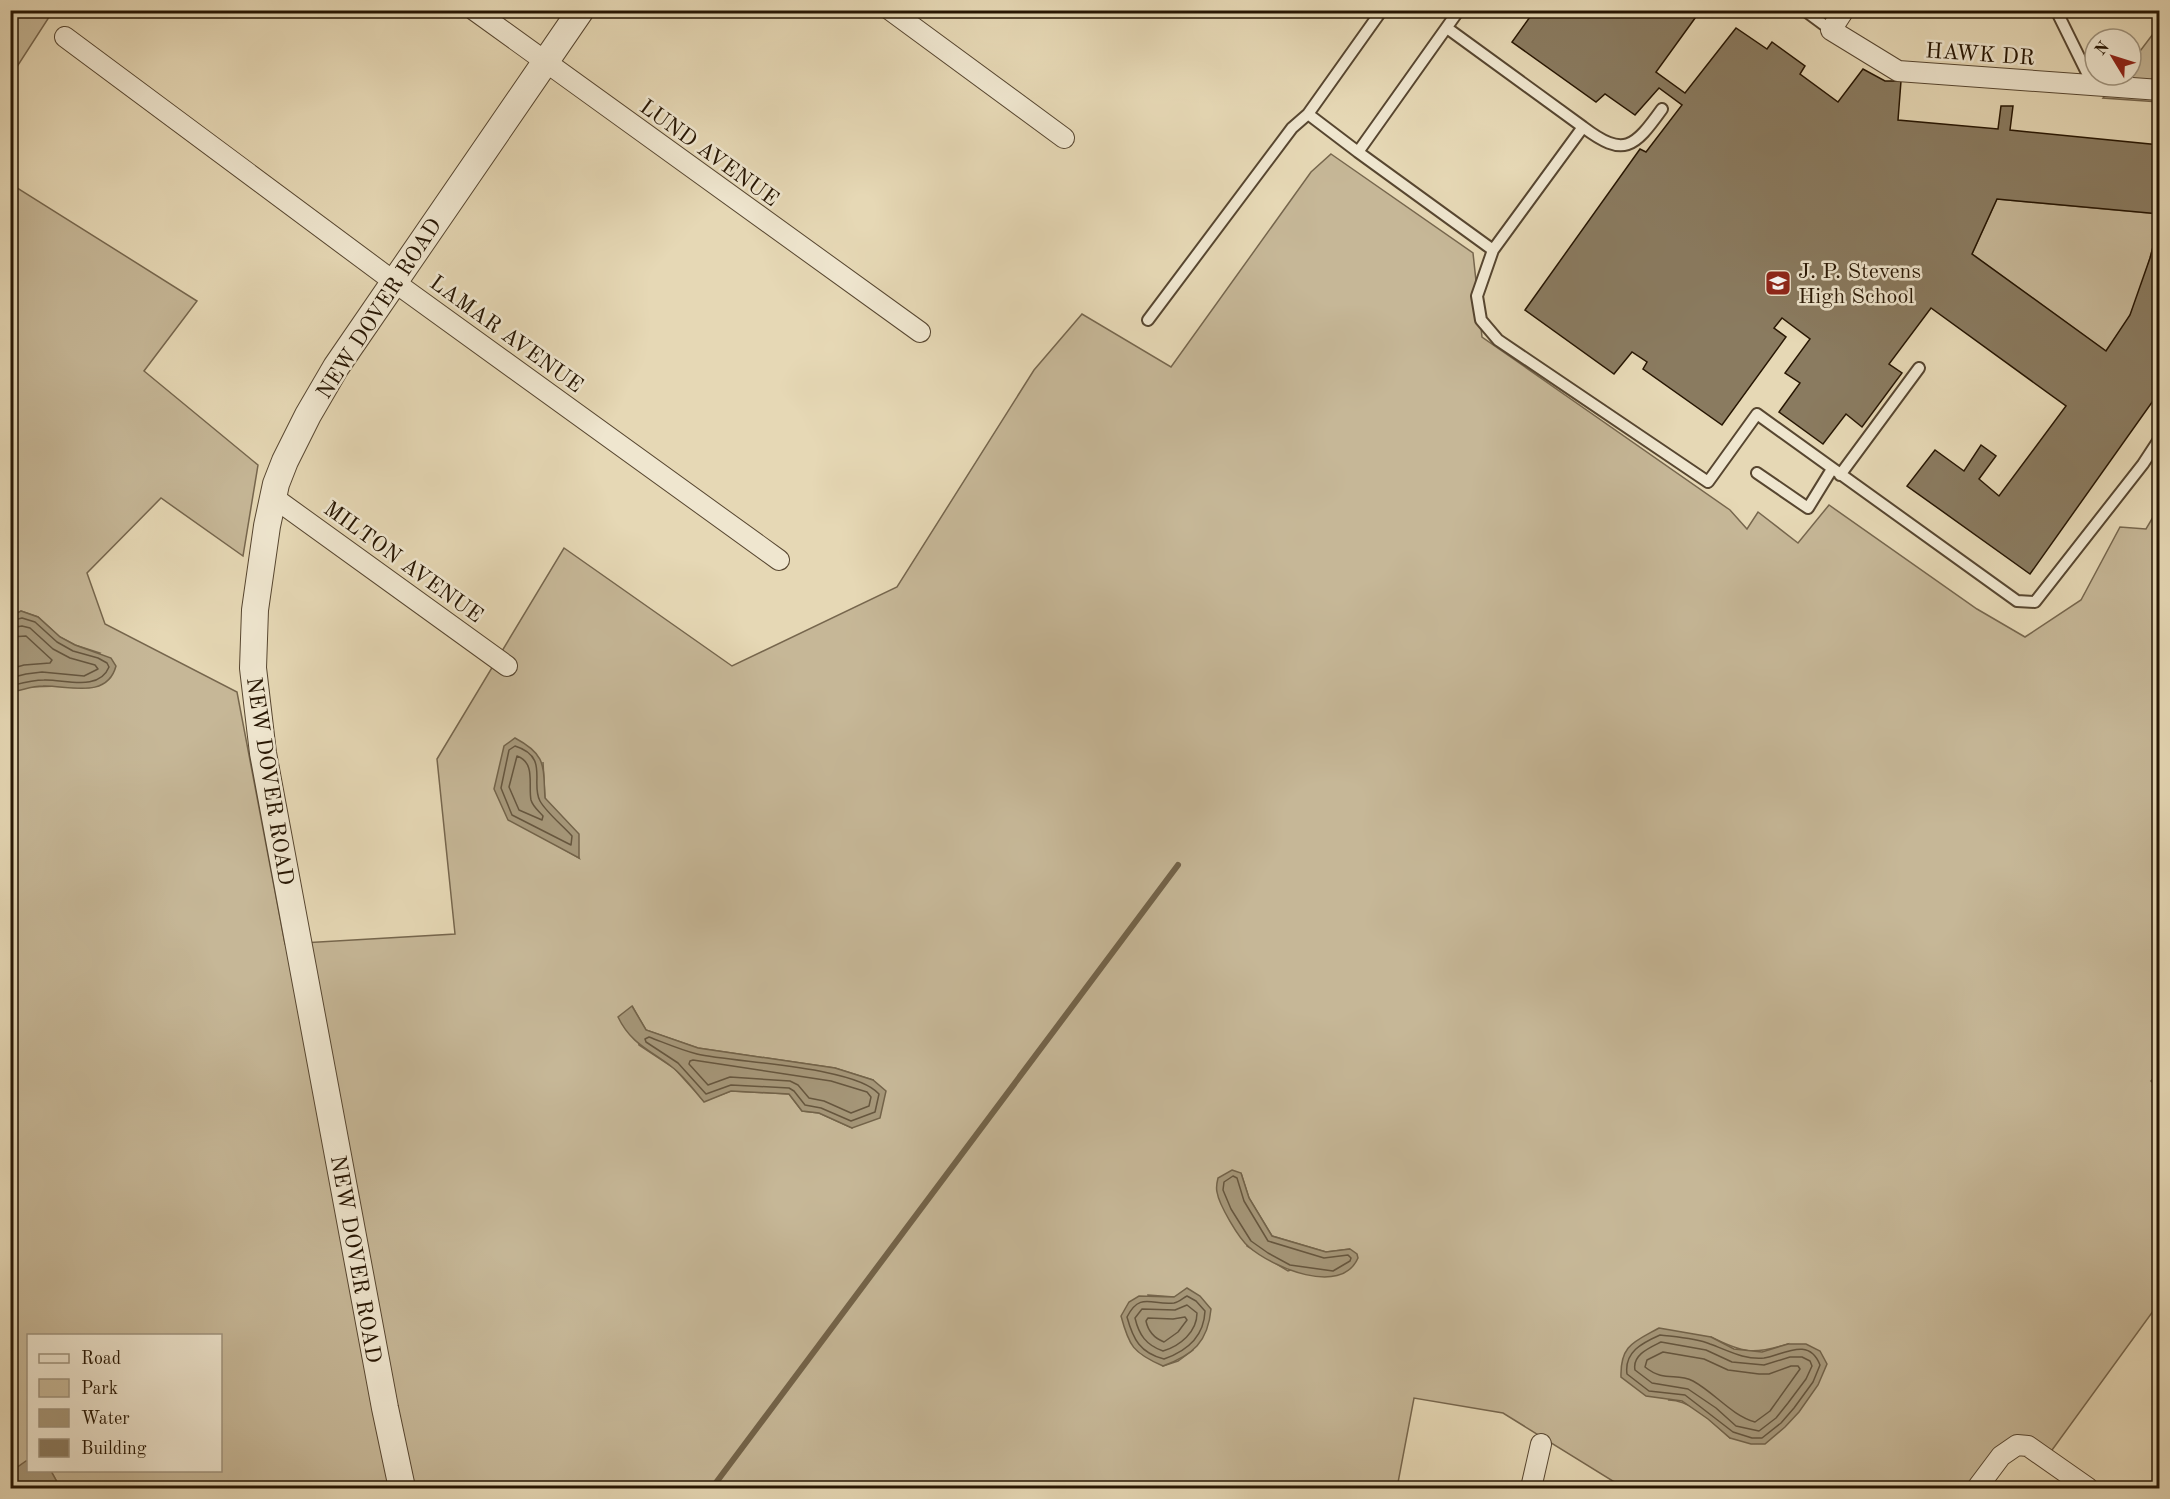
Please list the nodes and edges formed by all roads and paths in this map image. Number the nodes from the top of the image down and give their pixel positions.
1 (474, 10) edge
2 (581, 10) edge
3 (890, 10) edge
4 (1382, 10) edge
5 (1460, 10) edge
6 (1804, 10) edge
7 (1844, 10) edge
8 (2056, 10) edge
9 (1447, 28) junction
10 (1831, 30) junction
11 (64, 37) dead end
12 (545, 63) junction
13 (2083, 65) edge
14 (2083, 84) edge
15 (2120, 87) edge
16 (2160, 90) edge
17 (1662, 109) dead end
18 (1308, 114) junction
19 (1583, 127) junction
20 (1064, 138) dead end
21 (1358, 152) junction
22 (1494, 250) junction
23 (393, 281) junction
24 (1148, 320) dead end
25 (920, 332) dead end
26 (1919, 368) dead end
27 (2160, 438) edge
28 (1836, 472) junction
29 (1757, 473) dead end
30 (273, 497) junction
31 (779, 560) dead end
32 (507, 666) dead end
33 (1541, 1444) dead end
34 (2083, 1484) edge
35 (402, 1488) edge
36 (1531, 1488) edge
37 (1977, 1488) edge

1 - 12 street, LUND AVENUE
2 - 12 street, NEW DOVER ROAD
3 - 20 street
4 - 18 lane
5 - 9 lane
6 - 10 lane
7 - 10 street
8 - 13 lane
9 - 19 lane
9 - 21 lane
10 - 14 street, HAWK DR
11 - 23 street, LAMAR AVENUE
12 - 23 street, NEW DOVER ROAD
12 - 25 street, LUND AVENUE
15 - 16 street, HAWK DR
17 - 19 lane
18 - 21 lane
18 - 24 lane
19 - 22 lane
21 - 22 lane
22 - 28 lane
23 - 30 street, NEW DOVER ROAD
23 - 31 street, LAMAR AVENUE
26 - 28 lane
27 - 28 lane
28 - 29 lane
30 - 32 street, MILTON AVENUE
30 - 35 street, NEW DOVER ROAD
33 - 36 street
34 - 37 street

